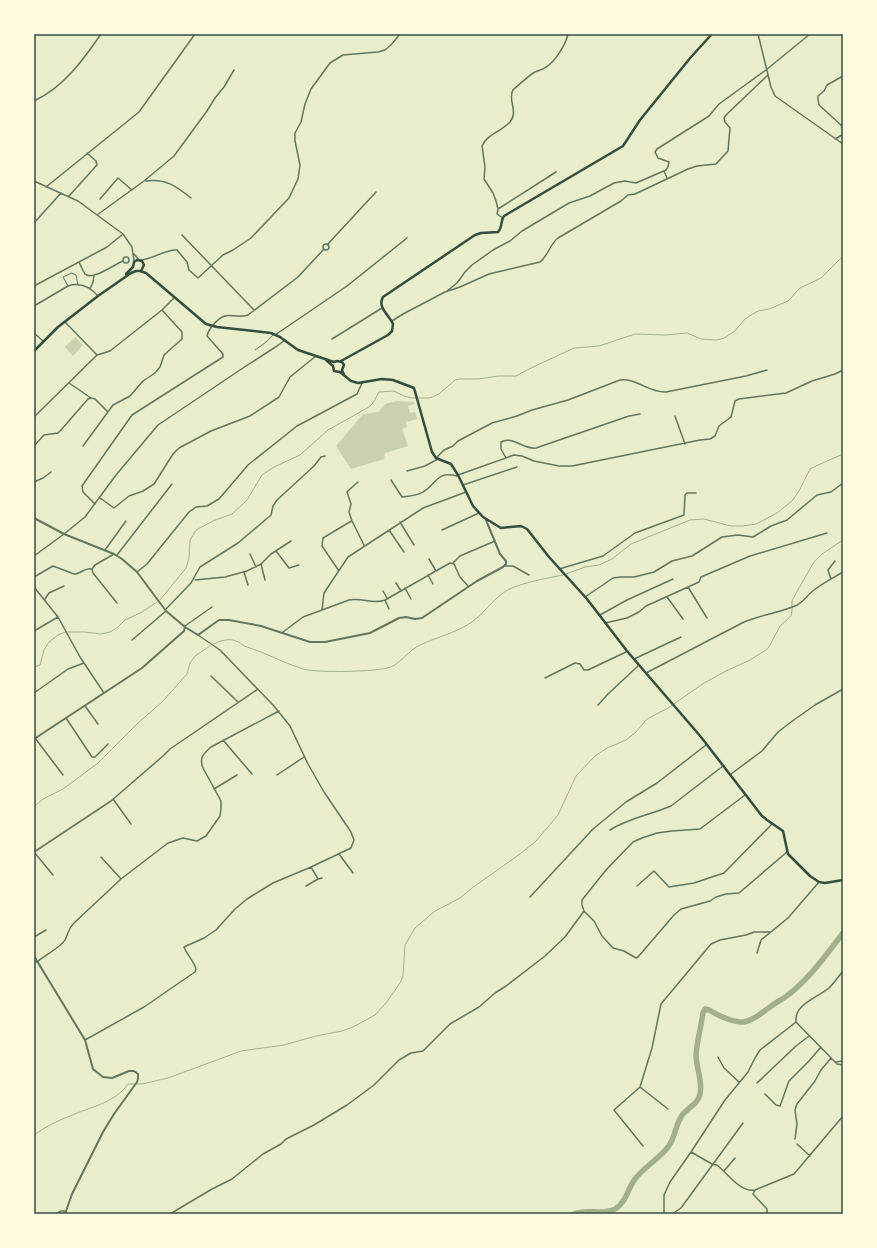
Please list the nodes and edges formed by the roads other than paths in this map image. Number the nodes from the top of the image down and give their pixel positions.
1 (100, 34) edge
2 (195, 34) edge
3 (400, 34) edge
4 (568, 34) edge
5 (712, 34) edge
6 (758, 34) edge
7 (810, 34) edge
8 (234, 70) dead end
9 (766, 70) junction
10 (768, 75) junction
11 (843, 76) edge
12 (34, 101) edge
13 (843, 131) edge
14 (835, 139) junction
15 (843, 144) edge
16 (87, 153) junction
17 (556, 172) dead end
18 (664, 172) junction
19 (667, 178) junction
20 (34, 181) edge
21 (144, 181) junction
22 (46, 186) junction
23 (132, 190) junction
24 (376, 192) dead end
25 (61, 193) junction
26 (69, 196) junction
27 (190, 198) dead end
28 (100, 199) dead end
29 (498, 209) junction
30 (96, 215) junction
31 (503, 218) junction
32 (34, 223) edge
33 (123, 234) junction
34 (182, 236) dead end
35 (407, 238) dead end
36 (327, 245) junction
37 (324, 249) junction
38 (134, 254) junction
39 (150, 258) junction
40 (140, 260) junction
41 (123, 261) dead end
42 (79, 262) junction
43 (134, 262) junction
44 (144, 265) junction
45 (211, 266) junction
46 (133, 267) junction
47 (142, 270) junction
48 (136, 271) junction
49 (94, 275) junction
50 (120, 280) junction
51 (78, 285) junction
52 (34, 286) edge
53 (68, 286) junction
54 (90, 289) junction
55 (446, 292) junction
56 (98, 296) junction
57 (174, 298) junction
58 (34, 306) edge
59 (382, 308) junction
60 (162, 310) junction
61 (254, 310) junction
62 (65, 321) junction
63 (392, 321) junction
64 (212, 326) junction
65 (34, 333) edge
66 (274, 334) junction
67 (332, 339) dead end
68 (284, 340) junction
69 (43, 341) junction
70 (255, 350) dead end
71 (34, 352) edge
72 (97, 355) junction
73 (316, 356) junction
74 (345, 359) junction
75 (326, 360) junction
76 (340, 361) junction
77 (334, 362) junction
78 (343, 364) junction
79 (332, 366) junction
80 (767, 370) dead end
81 (843, 370) edge
82 (341, 371) junction
83 (69, 383) junction
84 (362, 383) junction
85 (91, 398) junction
86 (107, 412) junction
87 (640, 414) dead end
88 (676, 416) dead end
89 (34, 417) edge
90 (686, 444) junction
91 (34, 446) edge
92 (83, 446) dead end
93 (325, 456) dead end
94 (438, 458) junction
95 (506, 458) junction
96 (517, 467) dead end
97 (407, 471) dead end
98 (50, 472) dead end
99 (459, 476) junction
100 (391, 480) dead end
101 (34, 482) edge
102 (358, 482) dead end
103 (843, 483) edge
104 (172, 484) dead end
105 (463, 485) junction
106 (466, 492) junction
107 (696, 493) dead end
108 (100, 498) junction
109 (95, 504) junction
110 (478, 513) junction
111 (34, 518) edge
112 (486, 520) junction
113 (126, 521) dead end
114 (352, 521) junction
115 (400, 522) junction
116 (389, 530) junction
117 (442, 530) dead end
118 (827, 533) dead end
119 (64, 534) junction
120 (291, 541) dead end
121 (495, 541) junction
122 (414, 545) dead end
123 (364, 546) junction
124 (104, 550) junction
125 (276, 551) junction
126 (404, 552) dead end
127 (114, 554) junction
128 (250, 554) dead end
129 (34, 556) edge
130 (117, 556) junction
131 (429, 559) dead end
132 (835, 562) dead end
133 (261, 564) junction
134 (453, 564) junction
135 (299, 565) dead end
136 (505, 566) junction
137 (256, 567) junction
138 (92, 569) junction
139 (560, 570) junction
140 (339, 571) junction
141 (436, 571) junction
142 (137, 572) junction
143 (244, 572) junction
144 (843, 572) edge
145 (428, 575) junction
146 (529, 575) dead end
147 (34, 576) edge
148 (673, 579) dead end
149 (831, 579) junction
150 (194, 580) junction
151 (265, 580) dead end
152 (396, 583) dead end
153 (433, 584) dead end
154 (248, 585) dead end
155 (64, 586) dead end
156 (469, 586) junction
157 (34, 587) edge
158 (688, 587) junction
159 (405, 588) junction
160 (383, 591) dead end
161 (401, 591) junction
162 (585, 597) junction
163 (667, 597) junction
164 (388, 598) junction
165 (45, 599) junction
166 (411, 599) dead end
167 (385, 600) junction
168 (116, 603) dead end
169 (212, 607) dead end
170 (389, 609) dead end
171 (166, 610) junction
172 (322, 611) junction
173 (600, 615) junction
174 (58, 617) junction
175 (707, 618) dead end
176 (683, 619) dead end
177 (605, 623) junction
178 (185, 627) junction
179 (34, 631) edge
180 (283, 632) junction
181 (198, 635) junction
182 (681, 637) dead end
183 (132, 640) dead end
184 (627, 651) junction
185 (634, 660) junction
186 (84, 663) junction
187 (639, 666) junction
188 (646, 673) junction
189 (211, 676) dead end
190 (545, 678) dead end
191 (258, 688) junction
192 (843, 688) edge
193 (34, 693) edge
194 (104, 693) junction
195 (238, 702) junction
196 (598, 705) dead end
197 (84, 706) junction
198 (279, 711) junction
199 (66, 718) junction
200 (98, 724) dead end
201 (35, 738) edge
202 (223, 740) junction
203 (108, 744) dead end
204 (707, 745) junction
205 (305, 757) junction
206 (724, 766) junction
207 (252, 774) dead end
208 (731, 774) junction
209 (63, 775) dead end
210 (237, 775) dead end
211 (278, 775) dead end
212 (214, 789) junction
213 (746, 795) junction
214 (113, 799) junction
215 (131, 824) dead end
216 (772, 824) junction
217 (610, 830) dead end
218 (34, 852) edge
219 (787, 852) junction
220 (339, 854) junction
221 (101, 857) dead end
222 (311, 867) junction
223 (353, 873) dead end
224 (53, 874) dead end
225 (322, 878) dead end
226 (121, 879) junction
227 (318, 879) junction
228 (843, 880) edge
229 (819, 882) junction
230 (306, 886) dead end
231 (637, 886) dead end
232 (530, 898) dead end
233 (584, 911) junction
234 (46, 930) dead end
235 (770, 932) junction
236 (34, 937) edge
237 (757, 953) dead end
238 (34, 956) edge
239 (36, 962) edge
240 (843, 971) edge
241 (797, 1023) junction
242 (810, 1036) junction
243 (85, 1040) junction
244 (821, 1047) junction
245 (718, 1057) dead end
246 (831, 1058) junction
247 (843, 1061) edge
248 (835, 1062) junction
249 (843, 1065) edge
250 (739, 1082) junction
251 (757, 1083) dead end
252 (640, 1087) junction
253 (765, 1094) dead end
254 (668, 1109) dead end
255 (843, 1116) edge
256 (743, 1123) dead end
257 (795, 1139) dead end
258 (797, 1144) dead end
259 (642, 1146) dead end
260 (691, 1152) junction
261 (810, 1156) junction
262 (734, 1158) dead end
263 (712, 1164) junction
264 (724, 1171) junction
265 (755, 1190) junction
266 (66, 1210) junction
267 (56, 1214) edge
268 (65, 1214) edge
269 (170, 1214) edge
270 (664, 1214) edge
271 (672, 1214) edge
272 (766, 1214) edge

1 - 12 street
2 - 16 street
3 - 45 street
4 - 29 street
5 - 31 main road
6 - 9 street
7 - 9 street
8 - 21 street
9 - 10 street
9 - 18 street
10 - 14 street
10 - 19 street
11 - 13 street
13 - 14 street
14 - 15 street
16 - 22 street
16 - 26 street
17 - 29 street
18 - 19 street
18 - 55 street
19 - 55 street
20 - 22 street
21 - 23 street
21 - 27 street
22 - 25 street
23 - 28 street
23 - 30 street
24 - 36 street
25 - 26 street
25 - 32 street
26 - 30 street
29 - 31 street
30 - 33 street
31 - 59 main road
33 - 38 street
33 - 42 street
34 - 45 street
35 - 66 street
36 - 37 street
36 - 37 street
37 - 61 street
38 - 40 street
38 - 43 street
39 - 40 street
39 - 44 street
39 - 45 street
40 - 43 main road
40 - 44 main road
41 - 49 street
42 - 49 street
42 - 52 street
43 - 46 main road
44 - 47 main road
45 - 61 street
46 - 48 main road
46 - 50 main road
47 - 48 main road
47 - 57 main road
48 - 50 main road
49 - 54 street
50 - 56 main road
51 - 53 street
51 - 53 lane
51 - 54 street
53 - 58 street
54 - 56 street
55 - 63 street
56 - 62 main road
57 - 60 street
57 - 64 main road
59 - 63 main road
59 - 67 street
60 - 72 street
60 - 86 street
61 - 64 street
62 - 69 main road
62 - 72 street
63 - 74 main road
64 - 66 main road
64 - 109 street
65 - 69 street
66 - 68 main road
66 - 70 lane
68 - 73 main road
68 - 108 street
69 - 71 main road
72 - 83 street
73 - 75 main road
73 - 108 street
74 - 76 main road
74 - 78 main road
75 - 77 main road
75 - 79 main road
76 - 77 main road
76 - 78 main road
77 - 79 main road
78 - 82 main road
79 - 82 main road
80 - 94 street
81 - 90 street
82 - 84 main road
83 - 85 street
83 - 89 street
84 - 94 main road
84 - 142 street
85 - 86 street
85 - 91 street
86 - 92 street
87 - 95 street
88 - 90 street
90 - 95 street
93 - 150 street
94 - 97 street
94 - 99 main road
95 - 99 street
96 - 105 street
98 - 101 street
99 - 100 street
99 - 105 main road
102 - 114 street
103 - 162 street
104 - 130 street
105 - 106 main road
106 - 110 main road
106 - 115 street
107 - 139 street
108 - 109 street
109 - 119 street
110 - 112 main road
110 - 117 street
111 - 119 street
112 - 121 street
112 - 139 main road
113 - 124 street
114 - 123 street
114 - 140 street
115 - 116 street
115 - 122 street
116 - 123 street
116 - 126 street
118 - 158 street
119 - 124 street
119 - 129 street
120 - 125 street
121 - 134 street
121 - 136 street
123 - 140 street
124 - 127 street
125 - 133 street
125 - 135 street
127 - 130 street
127 - 138 street
128 - 137 street
130 - 142 street
131 - 141 street
132 - 149 street
133 - 137 street
133 - 151 street
134 - 141 street
134 - 156 street
136 - 146 street
136 - 156 street
137 - 143 street
138 - 147 street
138 - 168 street
139 - 162 main road
140 - 172 street
141 - 145 street
142 - 171 street
143 - 150 street
143 - 154 street
144 - 149 street
145 - 153 street
145 - 159 street
148 - 173 street
149 - 188 street
150 - 171 street
152 - 161 street
155 - 165 street
156 - 180 street
157 - 165 street
158 - 163 street
158 - 175 street
159 - 161 street
159 - 166 street
160 - 164 street
161 - 164 street
162 - 173 main road
163 - 176 street
163 - 177 street
164 - 167 street
165 - 174 street
167 - 170 street
167 - 172 street
169 - 178 street
171 - 178 street
171 - 183 street
172 - 180 street
173 - 177 main road
174 - 179 street
174 - 186 street
177 - 184 main road
178 - 181 street
178 - 194 street
180 - 181 street
181 - 191 street
182 - 185 street
184 - 185 main road
184 - 190 street
185 - 187 main road
186 - 193 street
186 - 194 street
187 - 188 main road
187 - 196 street
188 - 204 main road
189 - 195 street
191 - 195 street
191 - 198 street
192 - 208 street
194 - 197 street
195 - 214 street
197 - 199 street
197 - 200 street
198 - 202 street
198 - 205 street
199 - 201 street
199 - 203 street
201 - 209 street
202 - 207 street
202 - 212 street
204 - 206 main road
204 - 232 street
205 - 211 street
205 - 220 street
206 - 208 main road
206 - 217 street
208 - 213 main road
210 - 212 street
212 - 226 street
213 - 216 main road
213 - 233 street
214 - 215 street
214 - 218 street
216 - 219 main road
216 - 231 street
218 - 224 street
219 - 229 main road
219 - 233 street
220 - 222 street
220 - 223 street
221 - 226 street
222 - 227 street
222 - 243 street
225 - 227 street
226 - 239 street
227 - 230 street
228 - 229 main road
229 - 235 street
233 - 269 street
234 - 236 street
235 - 237 street
235 - 252 street
238 - 239 street
239 - 243 street
240 - 241 street
241 - 242 street
241 - 250 street
242 - 244 street
242 - 251 street
243 - 266 street
244 - 246 street
244 - 253 street
245 - 250 street
246 - 248 street
246 - 257 street
247 - 248 street
248 - 249 street
250 - 260 street
252 - 254 street
252 - 259 street
255 - 261 street
256 - 263 street
258 - 261 street
260 - 263 street
260 - 270 street
261 - 265 street
262 - 264 street
263 - 264 street
263 - 271 street
264 - 265 street
265 - 272 street
266 - 267 street
266 - 268 street

